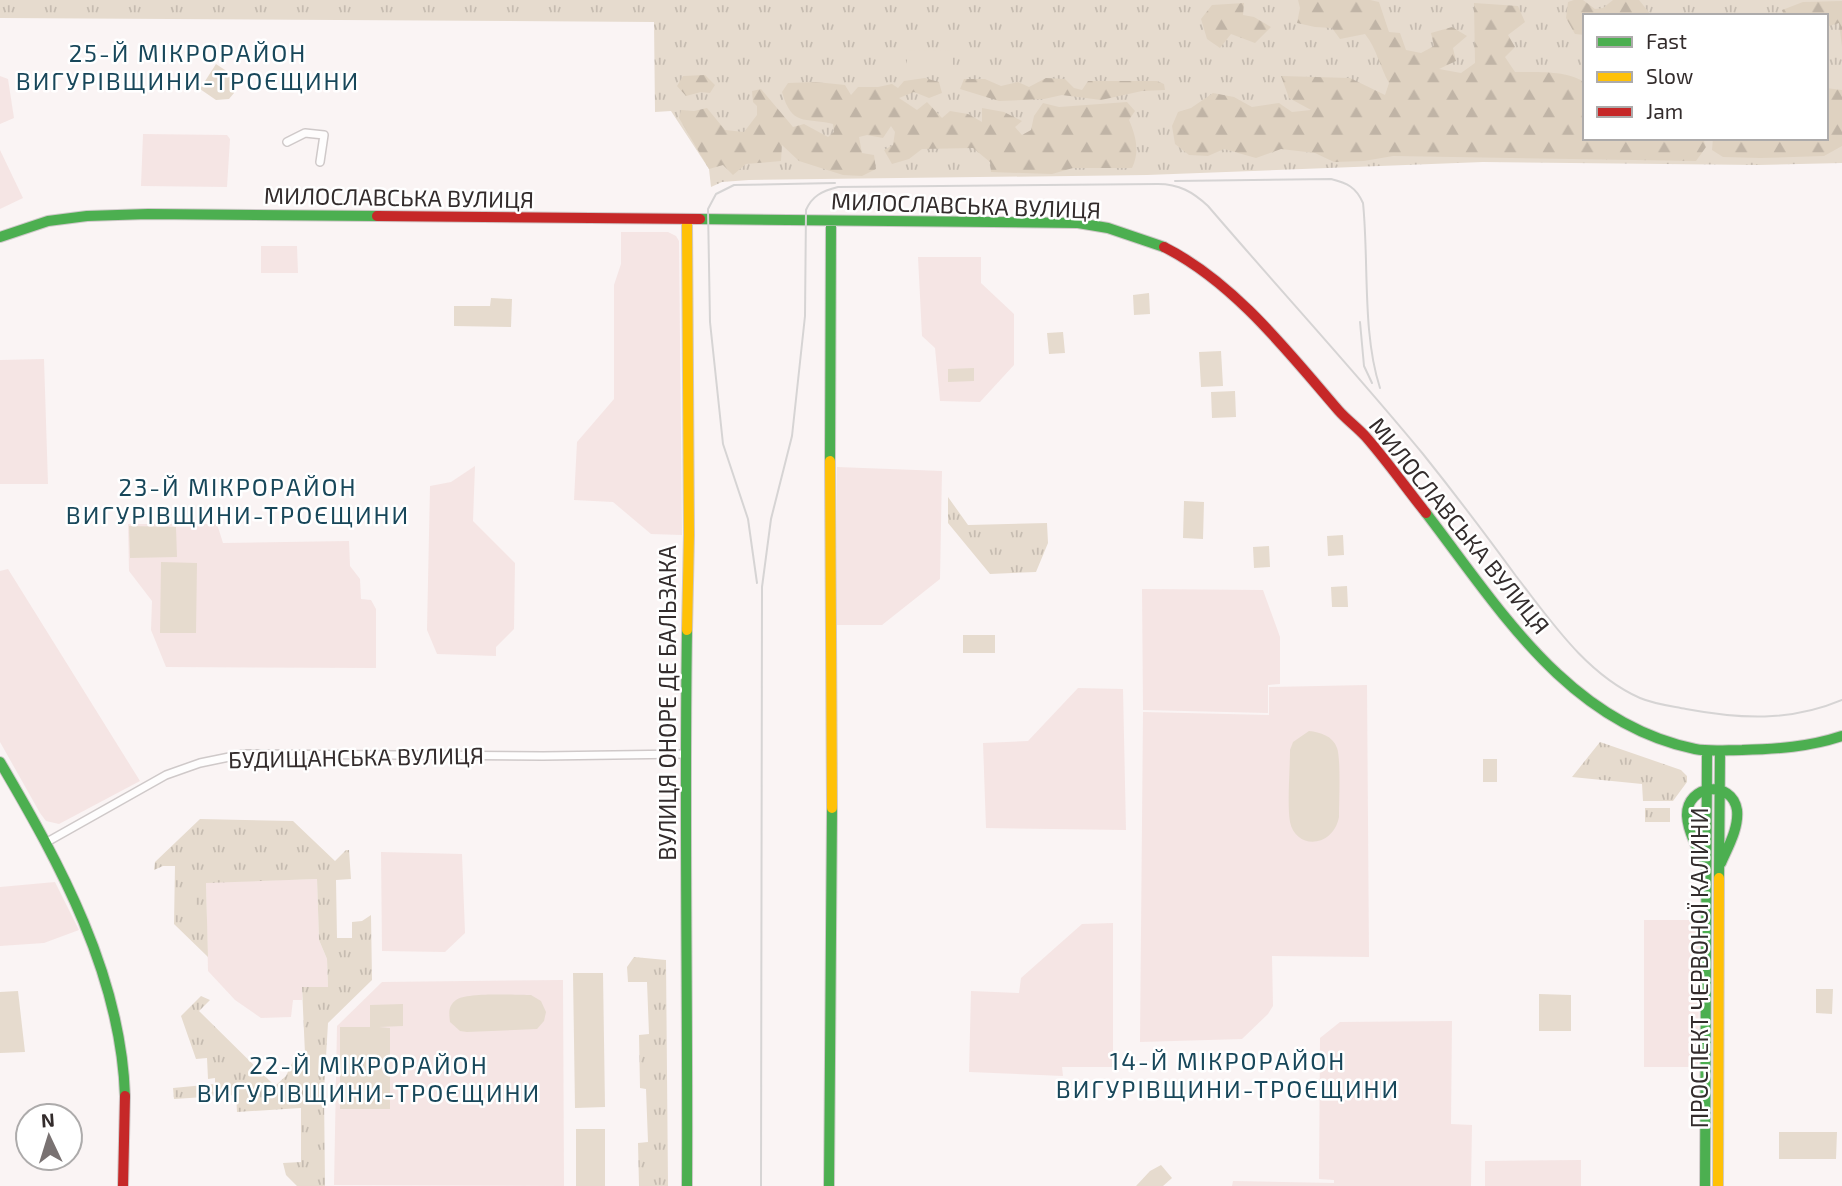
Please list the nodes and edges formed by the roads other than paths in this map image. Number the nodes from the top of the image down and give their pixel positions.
1 (287, 142) dead end
2 (320, 162) dead end
3 (687, 221) junction
4 (831, 221) junction
5 (0, 237) edge
6 (1842, 736) edge
7 (1707, 751) junction
8 (1720, 751) junction
9 (685, 754) junction
10 (0, 762) edge
11 (1707, 788) junction
12 (1719, 789) junction
13 (47, 842) junction
14 (1720, 865) junction
15 (1707, 866) junction
16 (123, 1186) edge
17 (687, 1186) edge
18 (829, 1186) edge
19 (1705, 1186) edge
20 (1718, 1186) edge

1 - 2 street
3 - 4 main road, МИЛОСЛАВСЬКА ВУЛИЦЯ
3 - 5 main road, МИЛОСЛАВСЬКА ВУЛИЦЯ
3 - 9 main road, ВУЛИЦЯ ОНОРЕ ДЕ БАЛЬЗАКА
4 - 7 main road, МИЛОСЛАВСЬКА ВУЛИЦЯ
4 - 18 main road
6 - 8 main road, МИЛОСЛАВСЬКА ВУЛИЦЯ
7 - 8 main road, МИЛОСЛАВСЬКА ВУЛИЦЯ
7 - 11 main road, ПРОСПЕКТ ЧЕРВОНОЇ КАЛИНИ
8 - 12 main road, ПРОСПЕКТ ЧЕРВОНОЇ КАЛИНИ
9 - 13 street, БУДИЩАНСЬКА ВУЛИЦЯ
9 - 17 main road, ВУЛИЦЯ ОНОРЕ ДЕ БАЛЬЗАКА
10 - 13 main road
11 - 12 main road
11 - 15 main road, ПРОСПЕКТ ЧЕРВОНОЇ КАЛИНИ
11 - 15 main road
12 - 14 main road, ПРОСПЕКТ ЧЕРВОНОЇ КАЛИНИ
12 - 14 main road
13 - 16 main road
14 - 20 main road, ПРОСПЕКТ ЧЕРВОНОЇ КАЛИНИ
15 - 19 main road, ПРОСПЕКТ ЧЕРВОНОЇ КАЛИНИ

